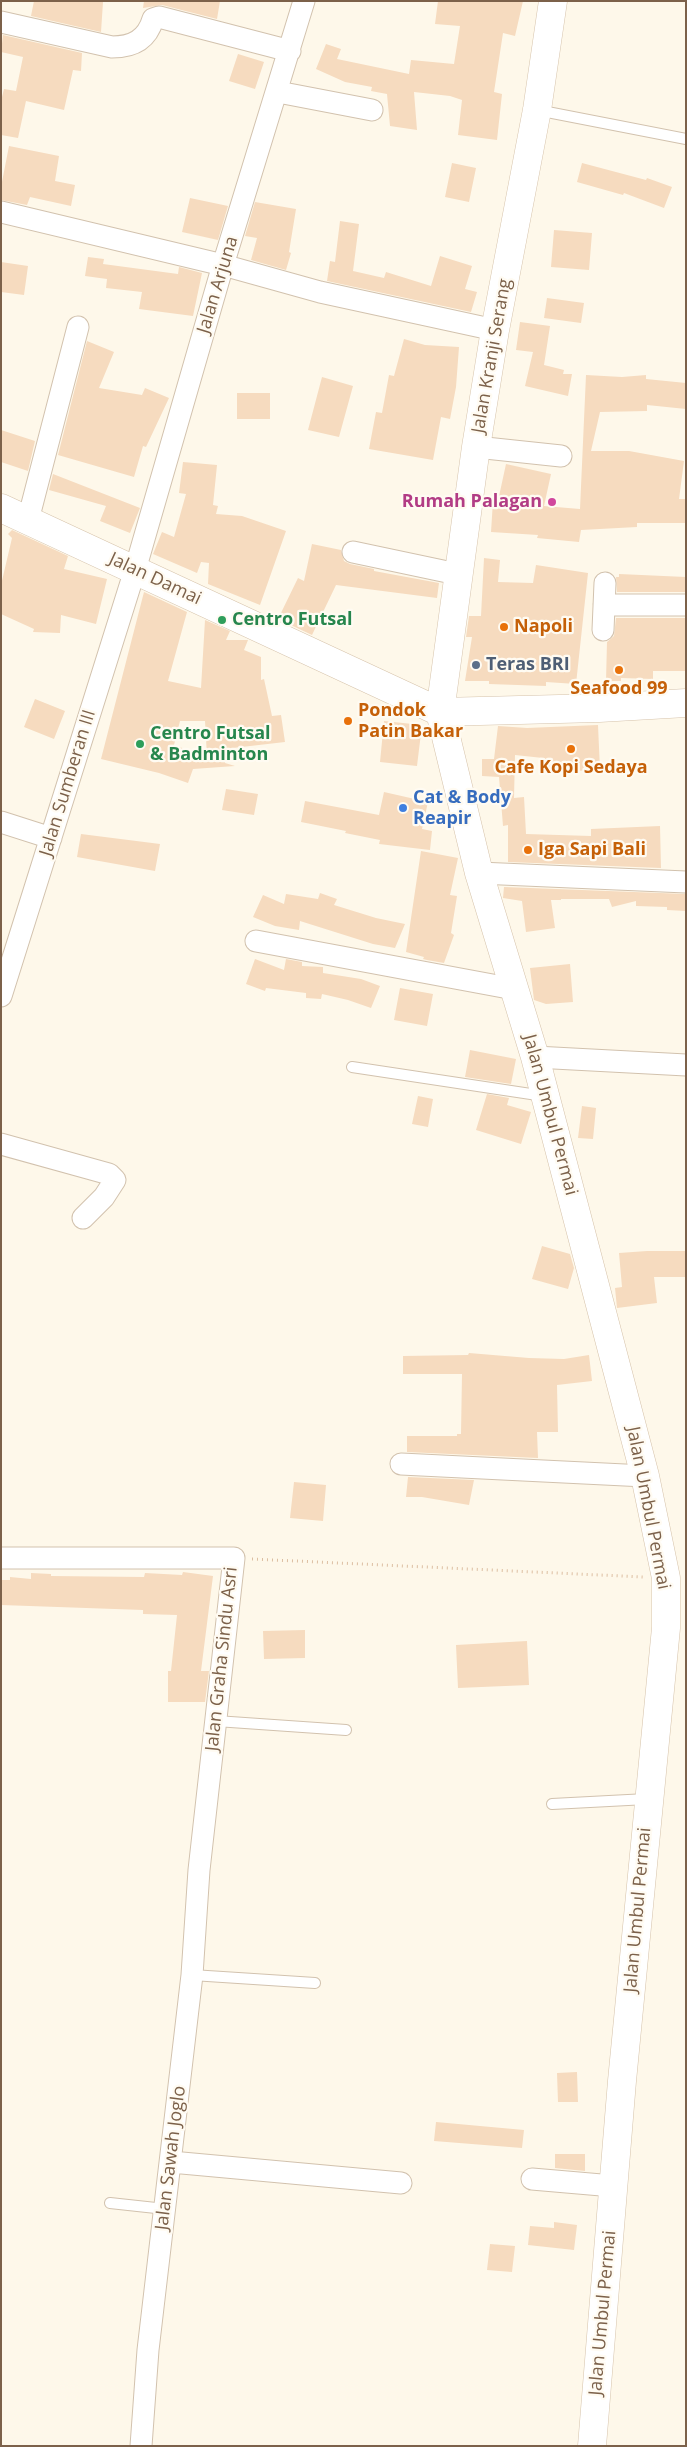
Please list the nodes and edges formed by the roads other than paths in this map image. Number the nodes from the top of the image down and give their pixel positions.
1 (304, 1) edge
2 (553, 1) edge
3 (1, 22) edge
4 (290, 51) junction
5 (278, 92) junction
6 (372, 110) dead end
7 (536, 110) junction
8 (686, 139) edge
9 (1, 212) edge
10 (223, 265) junction
11 (78, 326) dead end
12 (495, 330) junction
13 (476, 447) junction
14 (561, 456) dead end
15 (1, 508) edge
16 (28, 520) junction
17 (353, 552) dead end
18 (135, 570) junction
19 (457, 574) junction
20 (605, 583) dead end
21 (604, 605) junction
22 (686, 605) edge
23 (603, 630) dead end
24 (686, 703) edge
25 (440, 712) junction
26 (1, 822) edge
27 (51, 838) junction
28 (479, 873) junction
29 (686, 882) edge
30 (256, 940) dead end
31 (514, 989) junction
32 (1, 996) edge
33 (535, 1057) junction
34 (352, 1066) dead end
35 (686, 1066) edge
36 (545, 1096) junction
37 (1, 1144) edge
38 (83, 1218) dead end
39 (401, 1464) dead end
40 (645, 1476) junction
41 (1, 1558) edge
42 (216, 1721) junction
43 (346, 1730) dead end
44 (648, 1799) junction
45 (552, 1804) dead end
46 (199, 1870) joint
47 (192, 1975) junction
48 (315, 1983) dead end
49 (171, 2162) junction
50 (532, 2179) dead end
51 (401, 2183) dead end
52 (613, 2186) junction
53 (110, 2203) dead end
54 (165, 2209) junction
55 (141, 2446) edge
56 (592, 2446) edge

1 - 4 street, Jalan Arjuna
2 - 7 main road, Jalan Kranji Serang
3 - 4 street
4 - 5 street, Jalan Arjuna
5 - 6 street
5 - 10 street, Jalan Arjuna
7 - 8 lane
7 - 12 main road, Jalan Kranji Serang
9 - 10 street
10 - 12 street
10 - 18 street, Jalan Arjuna
11 - 16 street
12 - 13 main road, Jalan Kranji Serang
13 - 14 street
13 - 19 main road, Jalan Kranji Serang
15 - 16 main road, Jalan Damai
16 - 18 main road, Jalan Damai
17 - 19 street
18 - 25 main road, Jalan Damai
18 - 27 street, Jalan Sumberan III
19 - 25 main road, Jalan Kranji Serang
20 - 21 street
21 - 22 street
21 - 23 street
24 - 25 main road, Jalan Damai
25 - 28 main road, Jalan Umbul Permai
26 - 27 street
27 - 32 street, Jalan Sumberan III
28 - 29 street
28 - 31 main road, Jalan Umbul Permai
30 - 31 street
31 - 33 main road, Jalan Umbul Permai
33 - 35 street
33 - 36 main road, Jalan Umbul Permai
34 - 36 lane
36 - 40 main road, Jalan Umbul Permai
37 - 38 street
39 - 40 street
40 - 44 main road, Jalan Umbul Permai
41 - 42 street, Jalan Graha Sindu Asri
42 - 43 lane
42 - 46 street, Jalan Graha Sindu Asri
44 - 45 lane
44 - 52 main road, Jalan Umbul Permai
46 - 47 street, Jalan Sawah Joglo
47 - 48 lane
47 - 49 street, Jalan Sawah Joglo
49 - 51 street
49 - 54 street, Jalan Sawah Joglo
50 - 52 street
52 - 56 main road, Jalan Umbul Permai
53 - 54 lane
54 - 55 street, Jalan Sawah Joglo

